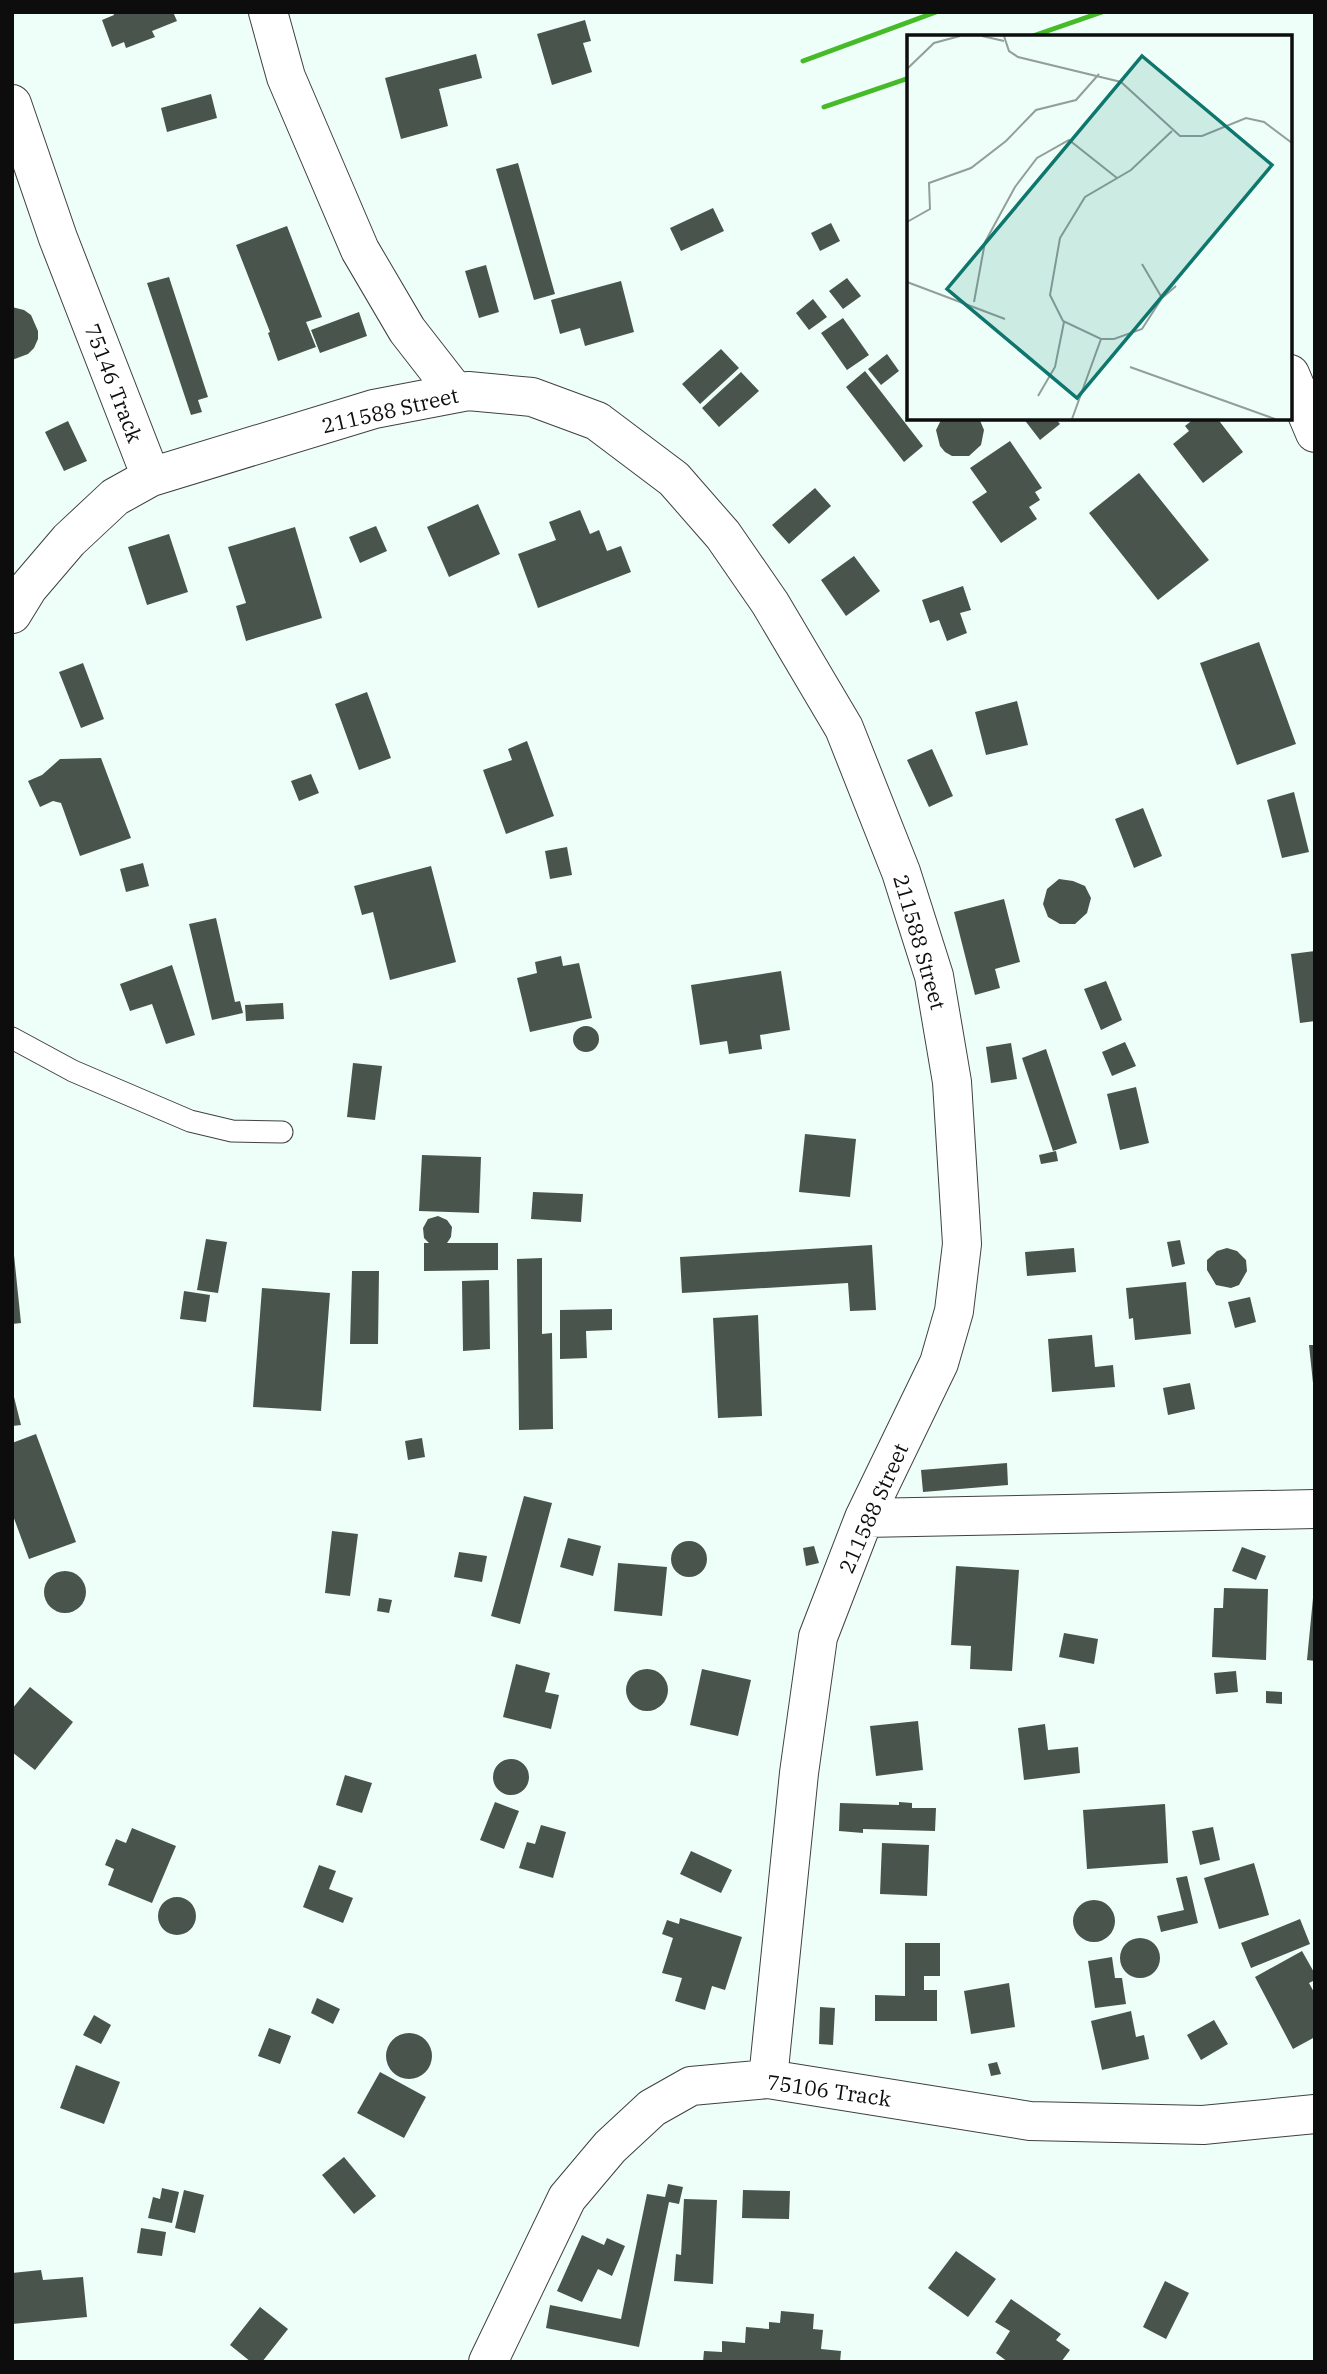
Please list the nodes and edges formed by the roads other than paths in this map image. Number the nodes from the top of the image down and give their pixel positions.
1 (268, 12) edge
2 (12, 104) edge
3 (1292, 379) edge
4 (456, 393) junction
5 (1315, 433) edge
6 (151, 477) junction
7 (12, 614) edge
8 (12, 1038) edge
9 (282, 1132) dead end
10 (1315, 1509) edge
11 (864, 1518) junction
12 (768, 2079) junction
13 (1315, 2114) edge
14 (488, 2362) edge

1 - 4 street
2 - 6 street, 75146 Track
3 - 5 street
4 - 6 street, 211588 Street
4 - 11 street, 211588 Street
6 - 7 street
8 - 9 lane
10 - 11 street
11 - 12 street, 211588 Street
12 - 13 street, 75106 Track
12 - 14 street, 75106 Track

